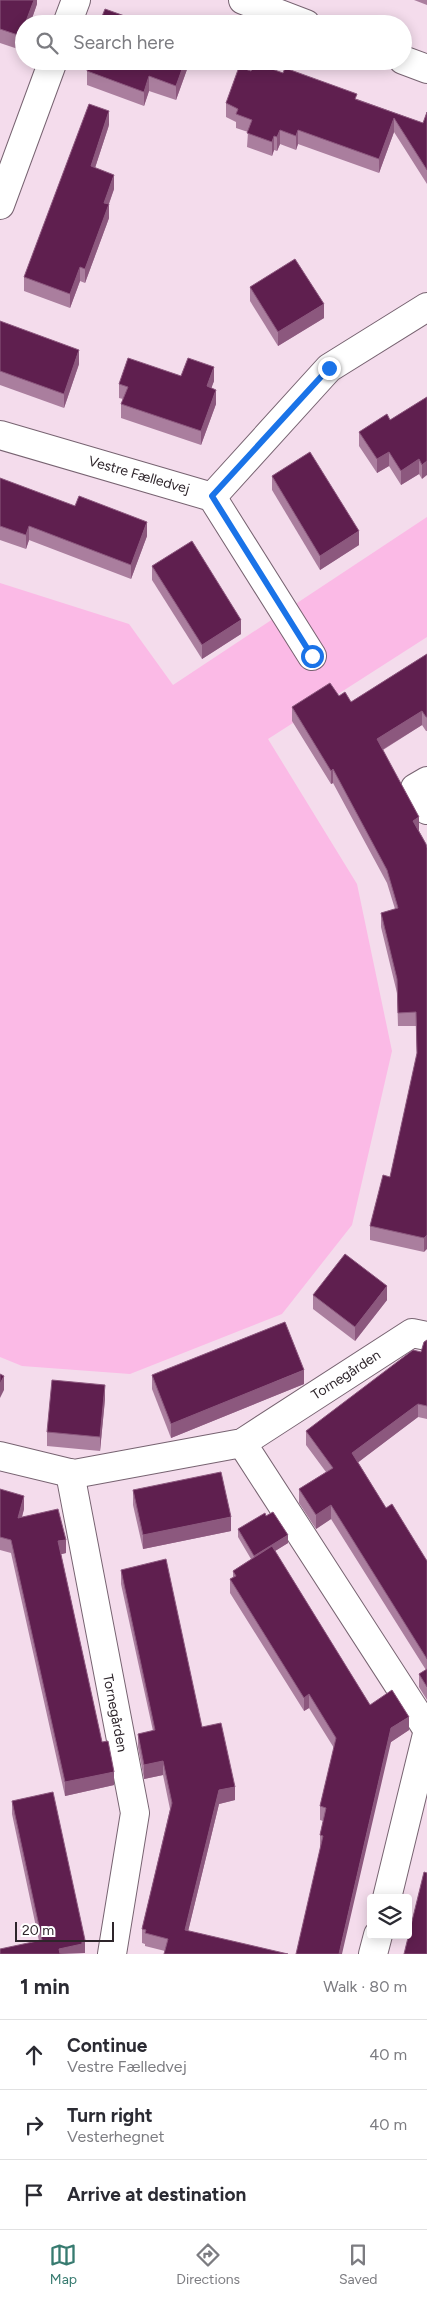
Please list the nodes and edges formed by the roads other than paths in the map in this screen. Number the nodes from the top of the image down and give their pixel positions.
1 (76, 0) edge
2 (243, 0) edge
3 (70, 15) edge
4 (282, 15) edge
5 (412, 63) edge
6 (427, 69) edge
7 (50, 70) edge
8 (0, 205) edge
9 (427, 307) edge
10 (0, 435) edge
11 (212, 496) junction
12 (312, 656) dead end
13 (427, 781) edge
14 (427, 810) edge
15 (427, 1336) edge
16 (242, 1443) junction
17 (0, 1456) edge
18 (70, 1473) junction
19 (427, 1729) edge
20 (427, 1734) edge
21 (388, 1894) edge
22 (377, 1939) edge
23 (112, 1954) edge
24 (373, 1954) edge

1 - 3 street
2 - 4 street
5 - 6 street
7 - 8 street
9 - 11 street
10 - 11 street, Vestre Fælledvej
11 - 12 street
13 - 14 street
15 - 16 street, Tornegården
16 - 18 street, Tornegården
16 - 19 street
17 - 18 street, Tornegården
18 - 23 street, Tornegården
20 - 21 street
22 - 24 street

